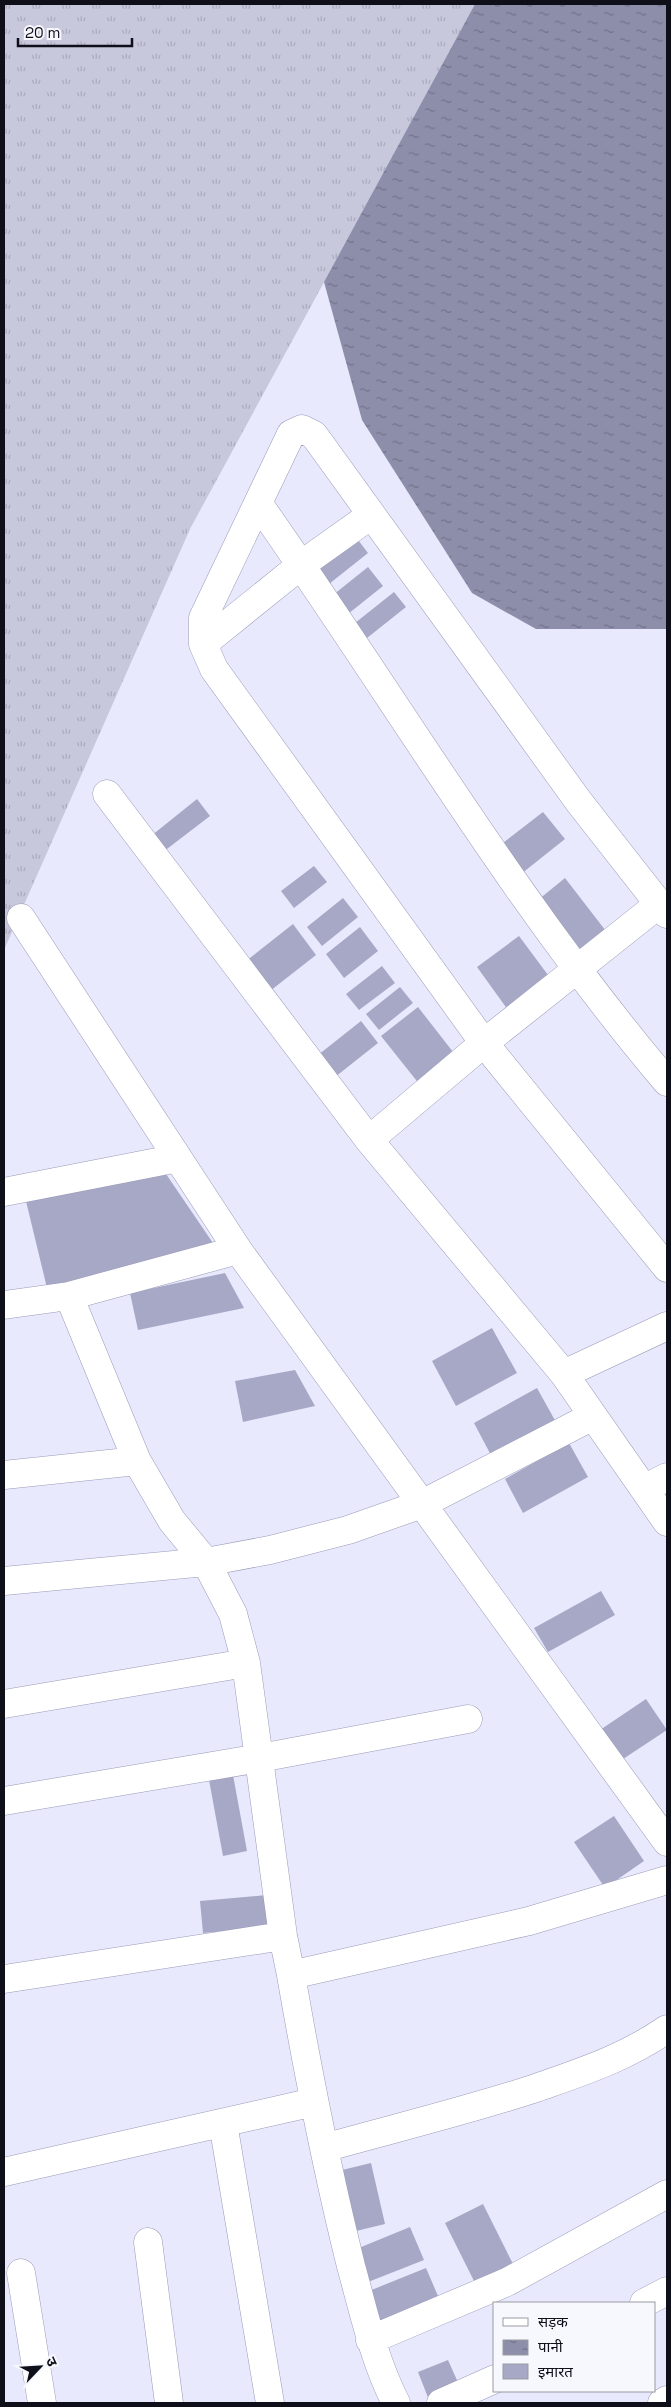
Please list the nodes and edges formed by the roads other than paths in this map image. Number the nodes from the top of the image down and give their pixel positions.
1 (258, 504) junction
2 (371, 514) junction
3 (302, 565) junction
4 (203, 644) junction
5 (107, 794) dead end
6 (663, 909) edge
7 (21, 918) dead end
8 (577, 970) junction
9 (484, 1043) junction
10 (667, 1082) edge
11 (369, 1140) junction
12 (178, 1158) junction
13 (4, 1192) edge
14 (238, 1250) junction
15 (667, 1268) edge
16 (69, 1296) junction
17 (4, 1305) edge
18 (667, 1326) edge
19 (564, 1374) junction
20 (593, 1416) junction
21 (137, 1461) junction
22 (4, 1475) edge
23 (656, 1483) edge
24 (422, 1504) junction
25 (667, 1522) edge
26 (206, 1562) junction
27 (4, 1581) edge
28 (246, 1663) junction
29 (4, 1704) edge
30 (468, 1719) dead end
31 (260, 1758) junction
32 (4, 1801) edge
33 (667, 1842) edge
34 (667, 1880) edge
35 (283, 1936) junction
36 (291, 1975) junction
37 (4, 1978) edge
38 (667, 2030) edge
39 (314, 2102) junction
40 (223, 2122) junction
41 (324, 2148) junction
42 (4, 2172) edge
43 (667, 2194) edge
44 (148, 2242) dead end
45 (21, 2273) dead end
46 (667, 2292) edge
47 (646, 2302) edge
48 (370, 2340) junction
49 (493, 2380) edge
50 (667, 2400) edge
51 (42, 2403) edge
52 (169, 2403) edge
53 (270, 2403) edge
54 (396, 2403) edge
55 (441, 2403) edge
56 (662, 2403) edge

1 - 2 street
1 - 3 street
1 - 4 street
2 - 3 street
2 - 6 street
3 - 4 street
3 - 8 street
4 - 9 street
5 - 11 street
6 - 8 street
7 - 12 street
8 - 9 street
8 - 10 street
9 - 11 street
9 - 15 street
11 - 19 street
12 - 13 street
12 - 14 street
14 - 16 street
14 - 24 street
16 - 17 street
16 - 21 street
18 - 19 street
19 - 20 street
20 - 23 street
20 - 24 street
21 - 22 street
21 - 26 street
23 - 25 street
24 - 26 street
24 - 33 street
26 - 27 street
26 - 28 street
28 - 29 street
28 - 31 street
30 - 31 street
31 - 32 street
31 - 35 street
34 - 36 street
35 - 36 street
35 - 37 street
36 - 39 street
38 - 41 street
39 - 40 street
39 - 41 street
40 - 42 street
40 - 53 street
41 - 48 street
43 - 48 street
44 - 52 street
45 - 51 street
46 - 47 street
48 - 54 street
49 - 55 street
50 - 56 street

